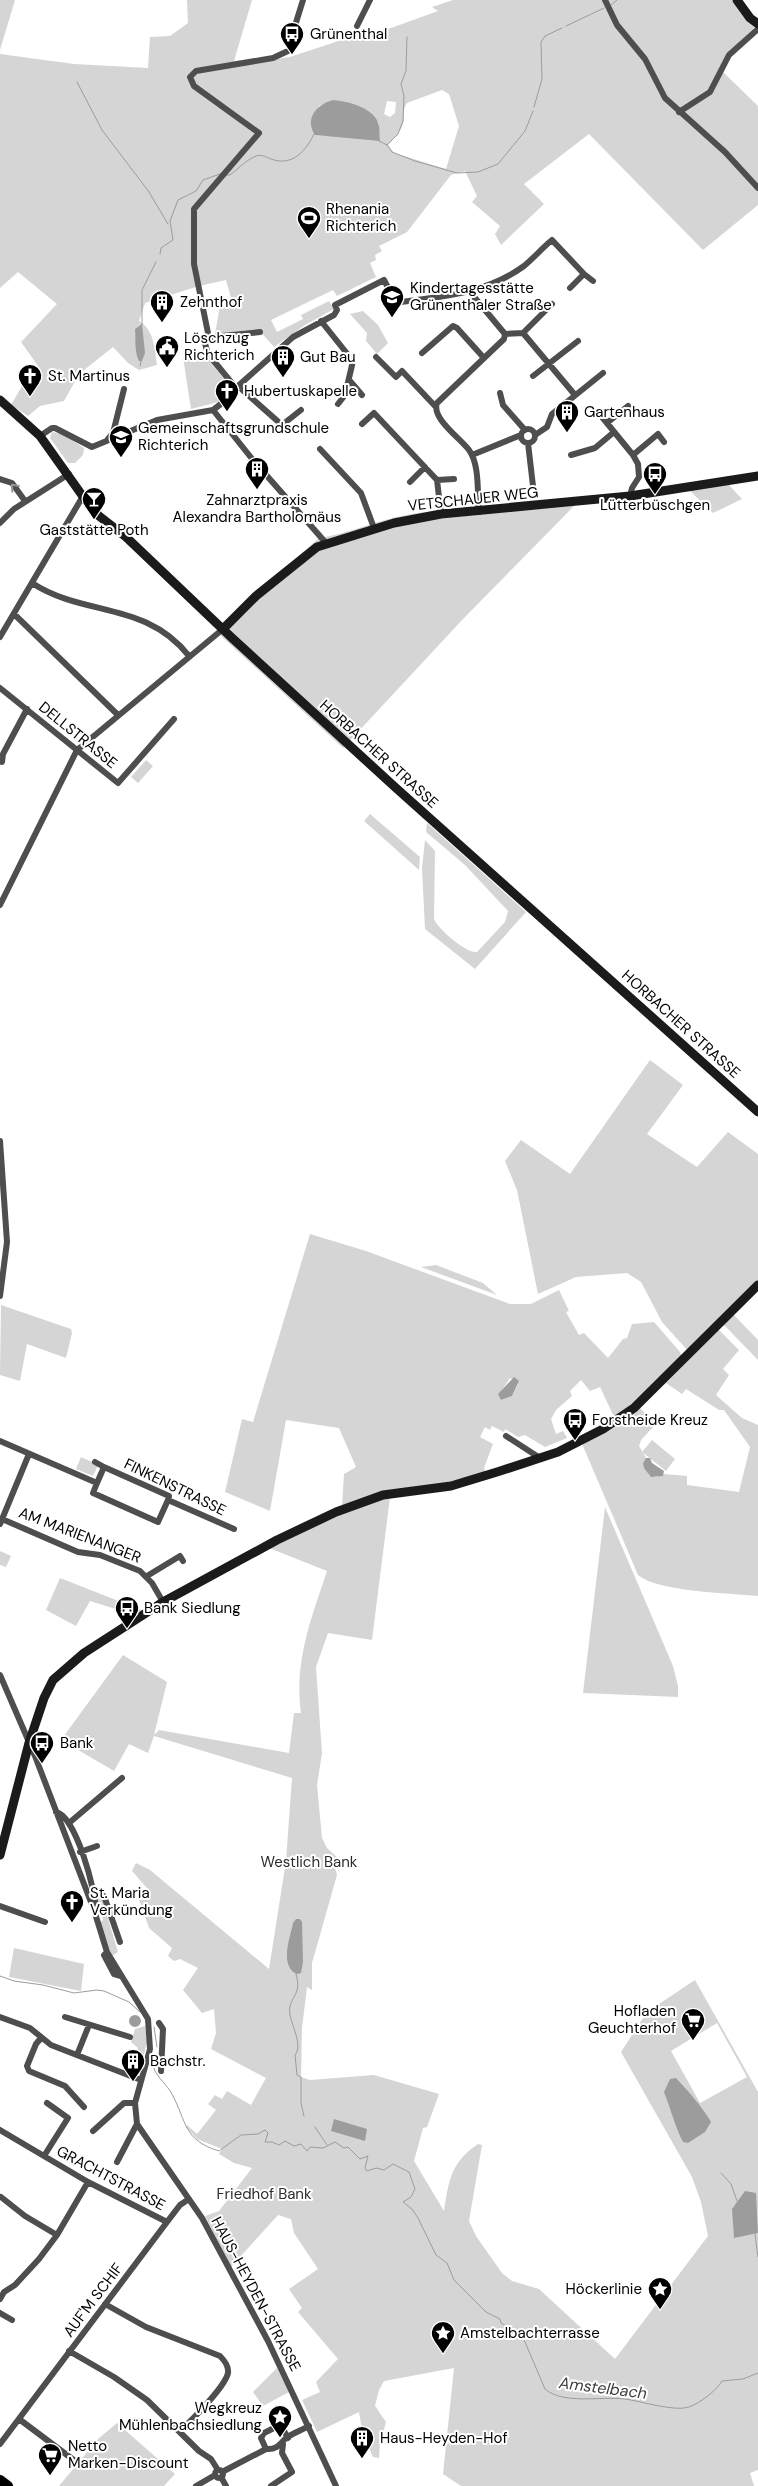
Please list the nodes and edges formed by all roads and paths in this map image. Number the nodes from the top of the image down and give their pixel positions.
1 (303, 0) edge
2 (370, 0) edge
3 (605, 0) edge
4 (736, 0) edge
5 (758, 24) edge
6 (357, 26) dead end
7 (758, 29) edge
8 (679, 112) junction
9 (758, 188) edge
10 (584, 274) junction
11 (593, 281) dead end
12 (570, 288) dead end
13 (470, 292) junction
14 (552, 304) dead end
15 (321, 321) junction
16 (260, 332) dead end
17 (523, 333) junction
18 (505, 334) junction
19 (208, 338) junction
20 (578, 341) dead end
21 (422, 353) dead end
22 (376, 357) dead end
23 (484, 358) junction
24 (550, 363) junction
25 (604, 373) dead end
26 (534, 376) dead end
27 (350, 381) junction
28 (237, 387) junction
29 (124, 389) dead end
30 (500, 393) dead end
31 (362, 395) dead end
32 (575, 395) junction
33 (0, 400) edge
34 (338, 404) dead end
35 (435, 406) junction
36 (628, 406) dead end
37 (213, 410) junction
38 (300, 410) dead end
39 (602, 417) dead end
40 (607, 423) junction
41 (362, 424) dead end
42 (523, 432) junction
43 (614, 432) junction
44 (534, 435) junction
45 (40, 436) junction
46 (106, 442) junction
47 (664, 442) dead end
48 (528, 443) junction
49 (320, 449) dead end
50 (472, 455) junction
51 (571, 455) dead end
52 (633, 455) junction
53 (425, 467) junction
54 (69, 474) junction
55 (758, 476) edge
56 (0, 479) edge
57 (454, 479) dead end
58 (437, 480) junction
59 (410, 482) dead end
60 (533, 486) dead end
61 (83, 496) junction
62 (630, 496) junction
63 (25, 501) junction
64 (479, 512) junction
65 (441, 514) junction
66 (0, 523) edge
67 (374, 528) junction
68 (326, 543) junction
69 (32, 583) junction
70 (14, 614) junction
71 (223, 628) junction
72 (1, 633) edge
73 (189, 656) junction
74 (0, 688) edge
75 (27, 709) junction
76 (118, 715) junction
77 (174, 719) dead end
78 (77, 750) junction
79 (2, 762) dead end
80 (0, 905) edge
81 (758, 1112) edge
82 (0, 1141) edge
83 (4, 1227) edge
84 (758, 1285) edge
85 (0, 1296) edge
86 (506, 1436) dead end
87 (0, 1441) edge
88 (29, 1454) junction
89 (540, 1458) junction
90 (95, 1462) dead end
91 (104, 1468) junction
92 (97, 1482) junction
93 (168, 1500) junction
94 (1, 1521) edge
95 (234, 1529) dead end
96 (183, 1561) dead end
97 (148, 1576) junction
98 (163, 1602) junction
99 (0, 1675) edge
100 (29, 1743) junction
101 (31, 1756) junction
102 (122, 1778) dead end
103 (56, 1812) junction
104 (69, 1823) junction
105 (97, 1846) dead end
106 (80, 1852) junction
107 (0, 1855) edge
108 (95, 1893) junction
109 (0, 1906) edge
110 (96, 1915) junction
111 (44, 1922) dead end
112 (120, 1942) dead end
113 (0, 2017) edge
114 (65, 2017) dead end
115 (160, 2023) dead end
116 (88, 2025) junction
117 (130, 2037) dead end
118 (41, 2038) junction
119 (156, 2050) junction
120 (77, 2055) junction
121 (161, 2071) dead end
122 (141, 2080) junction
123 (48, 2103) dead end
124 (135, 2103) junction
125 (84, 2107) dead end
126 (137, 2124) junction
127 (0, 2130) edge
128 (93, 2131) dead end
129 (44, 2156) junction
130 (117, 2162) dead end
131 (88, 2182) junction
132 (1, 2197) dead end
133 (189, 2199) junction
134 (167, 2222) junction
135 (57, 2235) junction
136 (0, 2299) edge
137 (106, 2304) junction
138 (0, 2313) edge
139 (12, 2320) dead end
140 (69, 2351) junction
141 (19, 2419) junction
142 (309, 2426) junction
143 (180, 2431) junction
144 (288, 2438) junction
145 (0, 2444) edge
146 (283, 2444) junction
147 (266, 2449) junction
148 (75, 2461) dead end
149 (219, 2474) junction
150 (0, 2480) edge
151 (8, 2486) edge
152 (196, 2486) edge
153 (226, 2486) edge
154 (271, 2486) edge
155 (336, 2486) edge

1 - 19 street
2 - 6 street
3 - 8 street
4 - 5 street
7 - 8 street
8 - 9 street
10 - 11 street
10 - 12 street
10 - 13 street
13 - 15 street
13 - 18 street
14 - 17 street
15 - 27 street
15 - 28 street
16 - 19 street
17 - 18 street
17 - 24 street
18 - 23 street
19 - 28 street
20 - 24 street
21 - 23 street
22 - 35 street
23 - 35 street
24 - 26 street
24 - 32 street
25 - 32 street
27 - 31 street
27 - 34 street
28 - 37 street
28 - 38 street
29 - 46 street
30 - 42 street
32 - 44 street
33 - 45 street, HORBACHER STRASSE
35 - 50 street
36 - 40 street
37 - 46 street
37 - 68 street
39 - 40 street
40 - 43 street
41 - 53 street
42 - 44 street
42 - 48 street
42 - 50 street
43 - 51 street
43 - 52 street
44 - 48 street
45 - 46 street
45 - 54 street, HORBACHER STRASSE
47 - 52 street
48 - 60 street
49 - 67 street
50 - 64 street
52 - 62 street
53 - 58 street
53 - 59 street
54 - 61 street, HORBACHER STRASSE
54 - 63 street
55 - 62 street, VETSCHAUER WEG
63 -> 56 street
57 - 58 street
58 - 65 street
61 - 69 street
61 - 71 street, HORBACHER STRASSE
62 - 64 street, VETSCHAUER WEG
63 - 66 street
64 - 65 street, VETSCHAUER WEG
65 - 67 street, VETSCHAUER WEG
67 - 68 street, VETSCHAUER WEG
68 - 71 street, VETSCHAUER WEG
69 - 70 street
69 - 73 street
70 - 72 street
70 - 76 street
71 - 73 street
71 - 81 street, HORBACHER STRASSE
73 - 76 street
74 - 75 street, DELLSTRASSE
75 - 78 street, DELLSTRASSE
75 - 79 street, DELLSTRASSE
76 - 78 street
77 - 78 street, DELLSTRASSE
78 - 80 street
82 - 83 street
83 - 85 street
84 - 89 street
86 - 89 street
87 - 88 street
88 - 92 street
88 - 94 street
89 - 98 street
90 - 91 street, FINKENSTRASSE
91 - 92 street, FINKENSTRASSE
91 - 93 street, FINKENSTRASSE
92 - 93 street
93 - 95 street, FINKENSTRASSE
94 - 97 street, AM MARIENANGER
96 - 97 street, AM MARIENANGER
97 - 98 street, AM MARIENANGER
98 - 100 street
99 - 100 street
100 - 101 street
101 - 103 street, HAUS-HEYDEN-STRASSE
101 - 107 street
102 - 104 street
103 - 104 street, HAUS-HEYDEN-STRASSE
103 - 110 street, HAUS-HEYDEN-STRASSE
104 - 106 street, HAUS-HEYDEN-STRASSE
105 - 106 street
106 - 108 street, HAUS-HEYDEN-STRASSE
108 - 110 street, HAUS-HEYDEN-STRASSE
108 - 112 street, HAUS-HEYDEN-STRASSE
109 - 111 street
110 - 119 street, HAUS-HEYDEN-STRASSE
113 - 118 street
114 - 116 street
115 - 119 street, HAUS-HEYDEN-STRASSE
116 - 117 street
116 - 120 street
118 - 120 street
118 - 125 street
119 - 121 street, HAUS-HEYDEN-STRASSE
119 - 122 street, HAUS-HEYDEN-STRASSE
120 - 122 street
122 - 124 street, HAUS-HEYDEN-STRASSE
123 - 129 street, GRACHTSTRASSE
124 - 126 street, HAUS-HEYDEN-STRASSE
124 - 128 street
126 - 130 street
126 - 133 street, HAUS-HEYDEN-STRASSE
127 - 129 street, GRACHTSTRASSE
129 - 131 street, GRACHTSTRASSE
131 - 134 street, GRACHTSTRASSE
131 - 135 street
132 - 135 street
133 - 134 street, AUF'M SCHIF
133 - 142 street, HAUS-HEYDEN-STRASSE
134 - 137 street, AUF'M SCHIF
135 - 136 street
137 - 140 street, AUF'M SCHIF
137 - 143 street
138 - 139 street
140 - 141 street, AUF'M SCHIF
140 - 143 street
141 - 145 street, AUF'M SCHIF
141 - 148 street
142 - 144 street
142 - 155 street, HAUS-HEYDEN-STRASSE
143 - 149 street
144 - 146 street
144 - 147 street
146 - 147 street
146 - 154 street
147 - 149 street
149 - 152 street
149 - 153 street
150 - 151 main road

